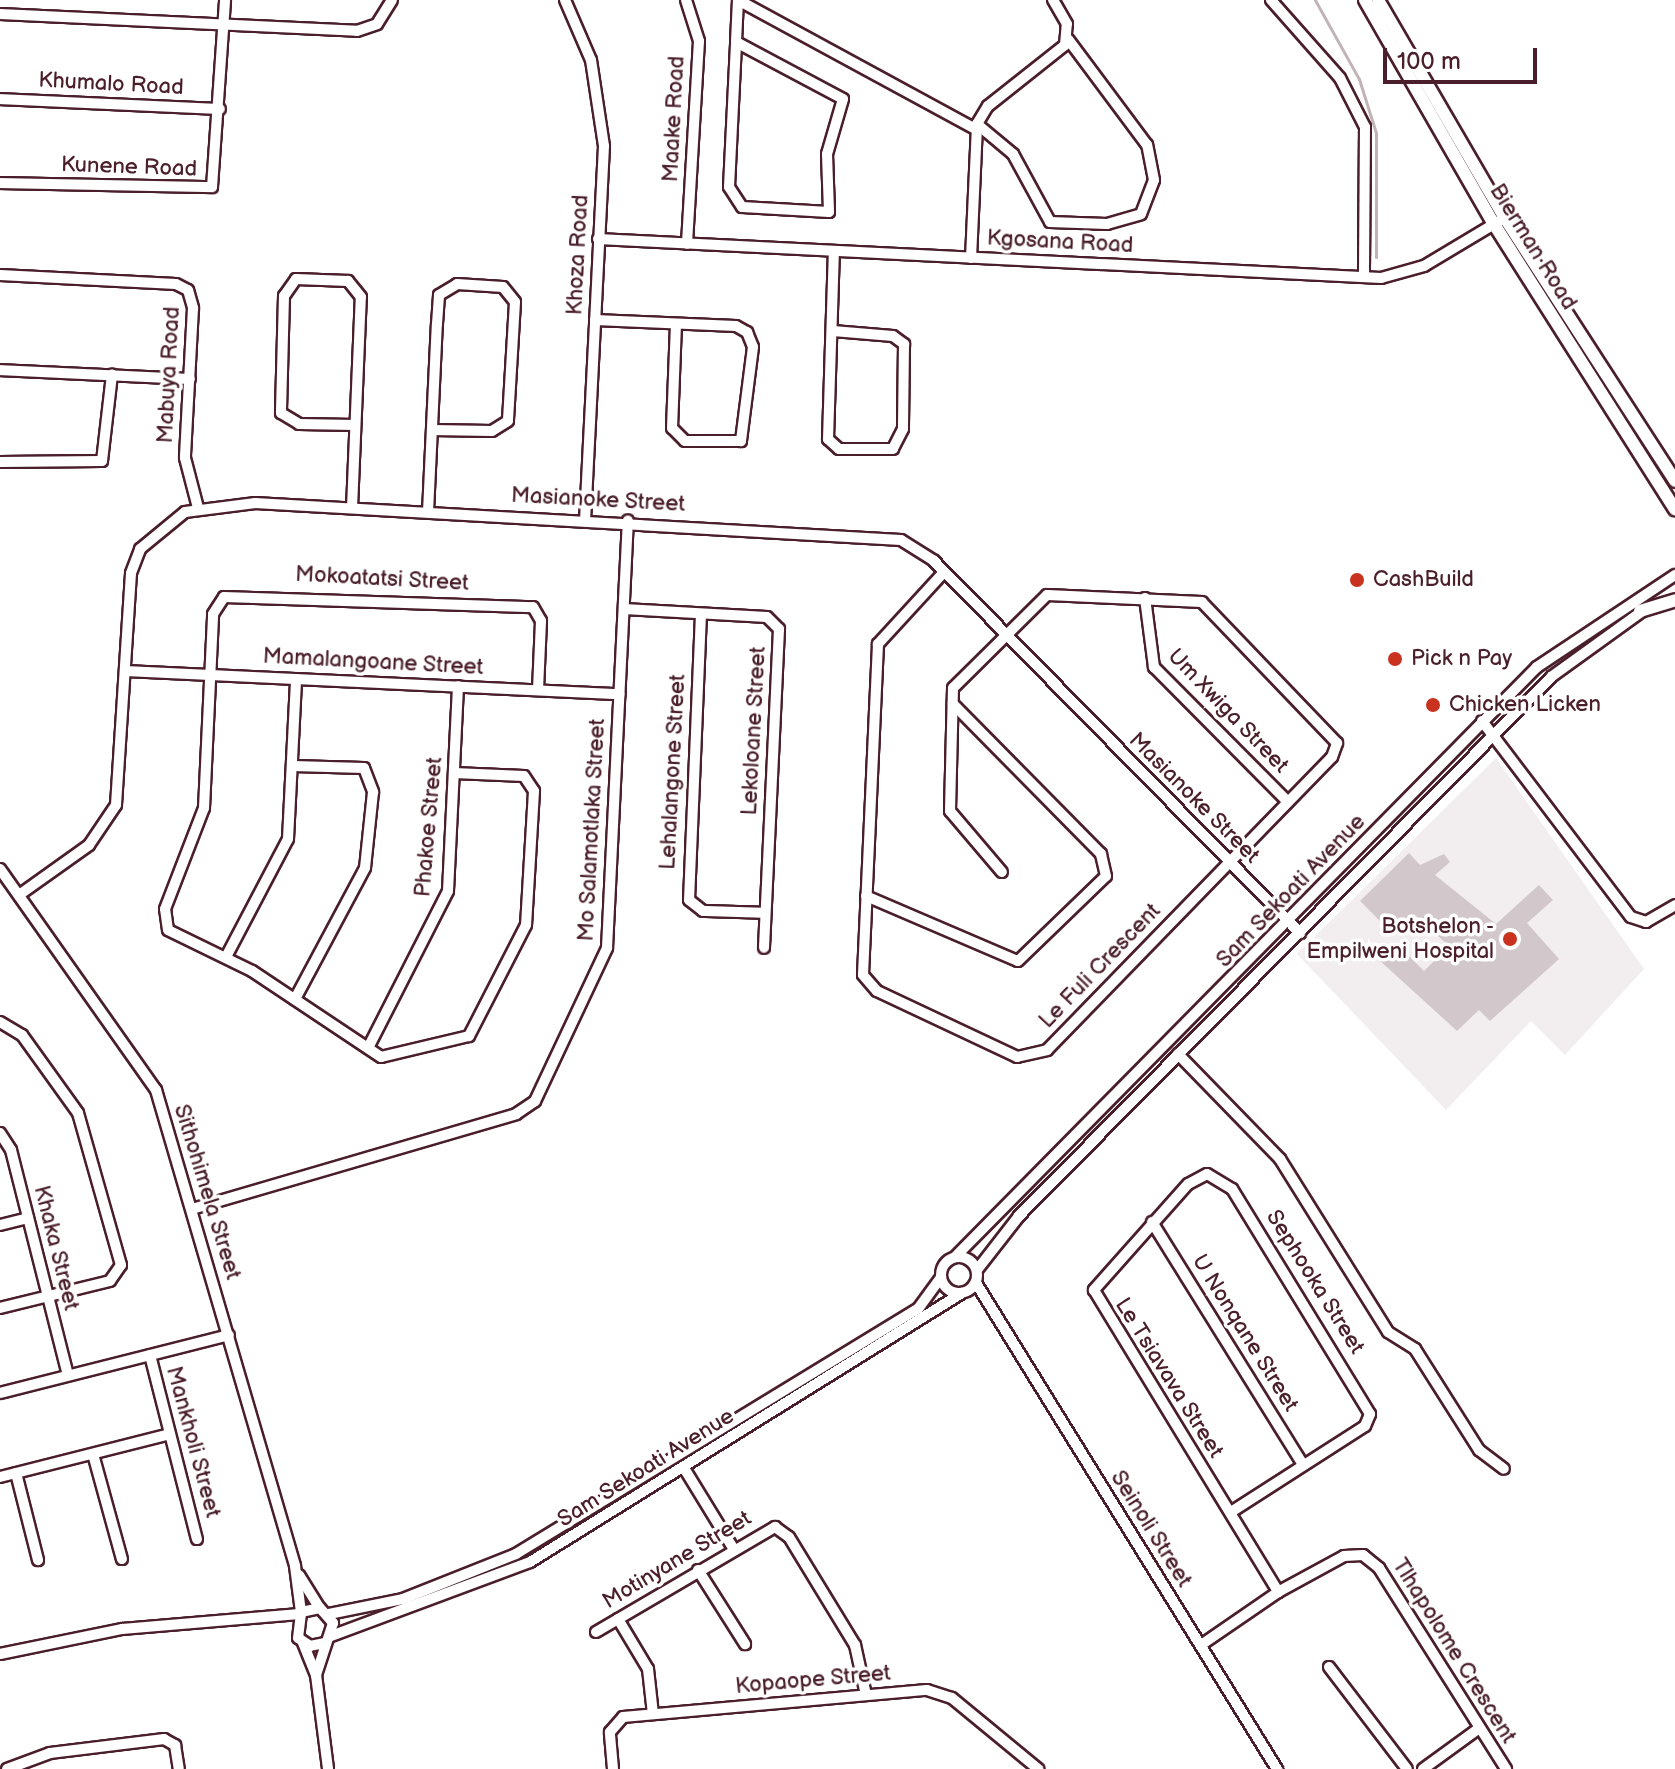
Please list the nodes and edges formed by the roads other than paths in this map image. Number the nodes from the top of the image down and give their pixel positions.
1 (225, 0) edge
2 (392, 0) edge
3 (565, 0) edge
4 (686, 0) edge
5 (763, 0) edge
6 (1053, 0) edge
7 (1271, 0) edge
8 (1365, 0) edge
9 (1378, 0) edge
10 (753, 8) junction
11 (0, 14) edge
12 (224, 24) junction
13 (1068, 39) junction
14 (736, 42) junction
15 (0, 99) edge
16 (220, 109) junction
17 (977, 127) junction
18 (0, 183) edge
19 (1499, 221) junction
20 (598, 239) junction
21 (687, 244) junction
22 (834, 251) junction
23 (971, 258) junction
24 (0, 275) edge
25 (1364, 277) junction
26 (595, 320) junction
27 (676, 324) junction
28 (833, 331) junction
29 (0, 370) edge
30 (112, 375) junction
31 (190, 379) junction
32 (355, 425) junction
33 (432, 430) junction
34 (0, 462) edge
35 (1675, 481) edge
36 (198, 508) junction
37 (352, 508) junction
38 (1675, 509) edge
39 (428, 512) junction
40 (585, 519) junction
41 (628, 521) junction
42 (944, 572) junction
43 (1675, 575) edge
44 (1145, 598) junction
45 (1675, 598) edge
46 (624, 609) junction
47 (1640, 611) joint
48 (701, 614) junction
49 (1004, 632) junction
50 (125, 671) junction
51 (209, 674) junction
52 (296, 679) junction
53 (458, 686) junction
54 (538, 690) junction
55 (619, 694) junction
56 (953, 704) junction
57 (1482, 721) junction
58 (1493, 736) junction
59 (293, 766) junction
60 (454, 773) junction
61 (1288, 802) junction
62 (1228, 862) junction
63 (0, 869) edge
64 (1002, 872) dead end
65 (19, 895) junction
66 (866, 896) junction
67 (1675, 905) edge
68 (765, 913) junction
69 (1289, 922) junction
70 (1300, 933) junction
71 (764, 948) dead end
72 (226, 957) junction
73 (295, 999) junction
74 (0, 1022) edge
75 (368, 1048) junction
76 (1178, 1054) junction
77 (0, 1133) edge
78 (1215, 1174) joint
79 (192, 1209) junction
80 (28, 1218) junction
81 (1152, 1222) junction
82 (0, 1225) edge
83 (955, 1257) junction
84 (977, 1270) junction
85 (941, 1277) junction
86 (976, 1283) junction
87 (965, 1292) junction
88 (47, 1296) junction
89 (0, 1308) edge
90 (990, 1311) junction
91 (229, 1335) junction
92 (150, 1355) junction
93 (68, 1375) junction
94 (0, 1393) edge
95 (170, 1434) junction
96 (93, 1454) junction
97 (1303, 1465) junction
98 (684, 1468) junction
99 (1504, 1469) dead end
100 (16, 1473) junction
101 (0, 1477) edge
102 (1231, 1512) junction
103 (197, 1539) dead end
104 (733, 1548) junction
105 (122, 1559) dead end
106 (38, 1560) dead end
107 (295, 1566) junction
108 (698, 1570) junction
109 (1278, 1592) junction
110 (324, 1611) junction
111 (300, 1613) junction
112 (271, 1617) junction
113 (618, 1619) junction
114 (295, 1631) junction
115 (596, 1632) dead end
116 (328, 1639) junction
117 (303, 1643) junction
118 (745, 1644) dead end
119 (1201, 1645) junction
120 (0, 1654) edge
121 (1329, 1667) dead end
122 (316, 1675) junction
123 (866, 1695) junction
124 (653, 1714) junction
125 (1478, 1729) junction
126 (7, 1769) edge
127 (179, 1769) edge
128 (328, 1769) edge
129 (613, 1769) edge
130 (1038, 1769) edge
131 (1277, 1769) edge
132 (1407, 1769) edge
133 (1423, 1769) edge
134 (1506, 1769) edge

1 - 12 street, Kunene Road
2 - 12 street
3 - 20 street, Khoza Road
4 - 21 street, Maake Road
5 - 10 street
6 - 13 street
7 - 25 street
8 - 19 main road, Bierman Road
9 - 19 main road, Bierman Road
10 - 14 street
10 - 17 street
11 - 12 street
12 - 16 street, Kunene Road
13 - 17 street
13 - 17 street
14 - 14 street
15 - 16 street, Khumalo Road
16 - 18 street, Kunene Road
17 - 23 street
19 - 25 street, Kgosana Road
19 - 35 main road
19 - 38 main road, Bierman Road
20 - 21 street, Kgosana Road
20 - 26 street, Khoza Road
21 - 22 street, Kgosana Road
22 - 23 street, Kgosana Road
22 - 28 street
23 - 25 street, Kgosana Road
24 - 31 street, Mabuya Road
26 - 27 street
26 - 40 street, Khoza Road
27 - 27 street
28 - 28 street
29 - 30 street
30 - 31 street
30 - 34 street
31 - 36 street, Mabuya Road
32 - 32 street
32 - 37 street
33 - 33 street
33 - 39 street
36 - 37 street, Masianoke Street
36 - 50 street, Masianoke Street
37 - 39 street, Masianoke Street
39 - 40 street, Masianoke Street
40 - 41 street, Masianoke Street
41 - 42 street, Masianoke Street
41 - 46 street, Mo Salamotlaka Street
42 - 49 street, Masianoke Street
42 - 66 street, Le Fuli Crescent
43 - 57 street, Sam Sekoati Avenue
44 - 49 street, Le Fuli Crescent
44 - 61 street, Um Xwiga Street
44 - 61 street, Le Fuli Crescent
45 - 47 main road
46 - 48 street, Lekoloane Street
46 - 55 street, Mo Salamotlaka Street
47 - 58 street, Sam Sekoati Avenue
48 - 68 street, Lehalangone Street
48 - 68 street, Lekoloane Street
49 - 56 street, Le Fuli Crescent
49 - 62 street, Masianoke Street
50 - 51 street, Mamalangoane Street
50 - 65 street, Masianoke Street
51 - 52 street, Mamalangoane Street
51 - 54 street, Mokoatatsi Street
51 - 72 street
52 - 53 street, Mamalangoane Street
52 - 59 street
53 - 54 street, Mamalangoane Street
53 - 60 street, Phakoe Street
54 - 55 street, Mamalangoane Street
55 - 79 street, Mo Salamotlaka Street
56 - 64 street
56 - 66 street
57 - 58 street
57 - 69 street, Sam Sekoati Avenue
58 - 67 street
58 - 70 street, Sam Sekoati Avenue
59 - 72 street
59 - 73 street
60 - 75 street, Phakoe Street
60 - 75 street
61 - 62 street, Le Fuli Crescent
62 - 66 street, Le Fuli Crescent
62 - 69 street, Masianoke Street
63 - 65 street, Sithohimela Street
65 - 79 street, Sithohimela Street
68 - 71 street, Lekoloane Street
69 - 70 street, Masianoke Street
69 - 83 street, Sam Sekoati Avenue
70 - 76 street, Sam Sekoati Avenue
72 - 73 street
73 - 75 street
74 - 88 street
76 - 84 street, Sam Sekoati Avenue
76 - 99 street
77 - 80 street, Khaka Street
78 - 81 street, Le Tsiavava Street
78 - 97 street, Sephooka Street
79 - 91 street, Sithohimela Street
80 - 82 street
80 - 88 street, Khaka Street
81 - 97 street, U Nonqane Street
81 - 102 street, Le Tsiavava Street
83 - 84 street
83 - 85 street
84 - 86 street
85 - 87 street
85 - 110 street, Sam Sekoati Avenue
86 - 87 street
86 - 90 street, Seinoli Street
87 - 90 street, Seinoli Street
87 - 98 street, Sam Sekoati Avenue
88 - 89 street
88 - 93 street, Khaka Street
90 - 119 street, Seinoli Street
91 - 92 street
91 - 107 street, Sithohimela Street
92 - 93 street
92 - 95 street, Mankholi Street
93 - 94 street
95 - 96 street
95 - 103 street, Mankholi Street
96 - 100 street
96 - 105 street
97 - 102 street
98 - 104 street
98 - 116 street, Sam Sekoati Avenue
100 - 101 street
100 - 106 street
102 - 109 street, Le Tsiavava Street
104 - 108 street, Motinyane Street
104 - 123 street, Motinyane Street
107 - 110 street, Sithohimela Street
107 - 111 street, Sithohimela Street
108 - 113 street, Motinyane Street
108 - 118 street
109 - 119 street, Tlhapolome Crescent
109 - 125 street, Tlhapolome Crescent
110 - 111 street, Sam Sekoati Avenue
110 - 116 street
111 - 112 street
111 - 114 street
112 - 114 street
112 - 120 street
113 - 115 street, Motinyane Street
113 - 124 street
114 - 117 street
116 - 117 street, Sam Sekoati Avenue
116 - 122 street
117 - 122 street
119 - 131 street, Seinoli Street
121 - 132 street
122 - 128 street
123 - 124 street, Kopaope Street
123 - 130 street, Kopaope Street
124 - 129 street, Kopaope Street
125 - 133 street
125 - 134 street, Tlhapolome Crescent
126 - 127 street

